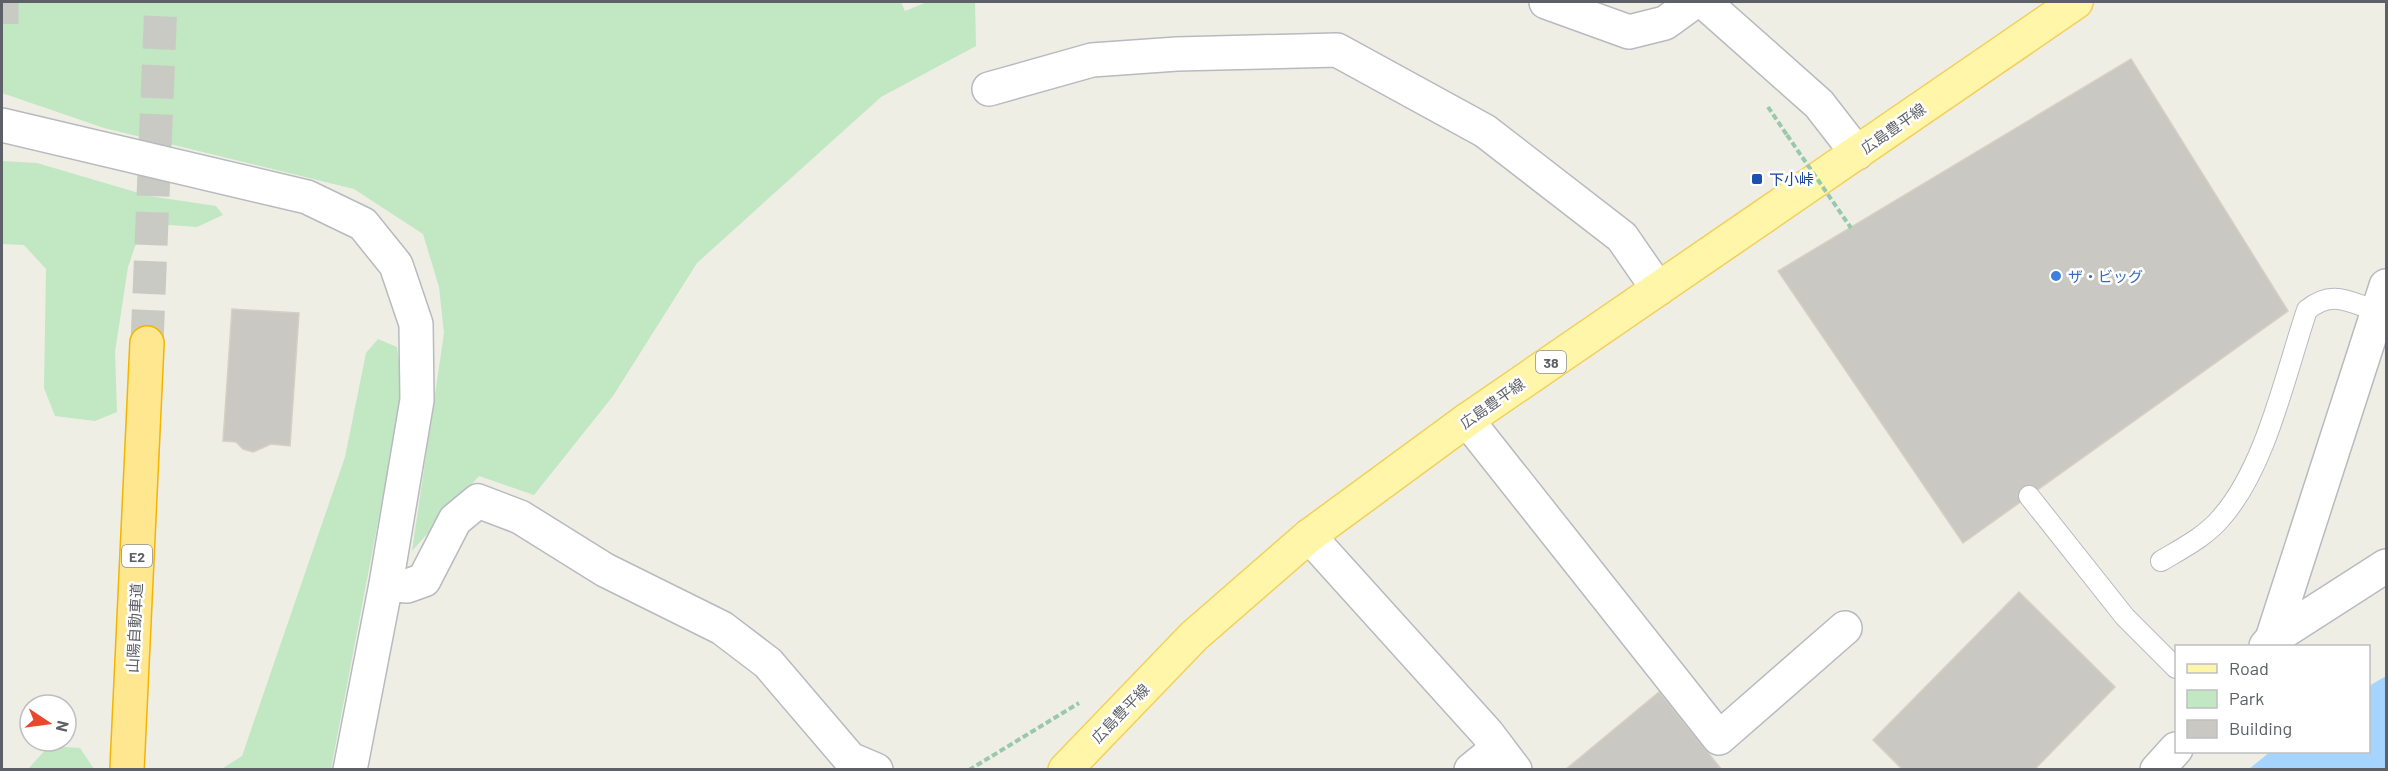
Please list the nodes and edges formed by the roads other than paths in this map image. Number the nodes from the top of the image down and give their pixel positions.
1 (1546, 2) edge
2 (1694, 2) edge
3 (1704, 2) edge
4 (2076, 2) edge
5 (989, 89) dead end
6 (2, 125) edge
7 (1857, 153) junction
8 (1658, 289) junction
9 (2382, 298) edge
10 (147, 343) tunnel mouth
11 (1467, 420) junction
12 (2029, 496) dead end
13 (1309, 536) junction
14 (2161, 561) dead end
15 (2386, 566) edge
16 (386, 584) junction
17 (1845, 628) dead end
18 (2269, 643) edge
19 (2175, 667) edge
20 (2175, 750) edge
21 (1507, 759) edge
22 (127, 770) edge
23 (350, 770) edge
24 (876, 770) edge
25 (1065, 770) edge
26 (1471, 770) edge
27 (2157, 770) edge

1 - 2 street
3 - 7 street
4 - 7 main road, 広島豊平線 / 38
5 - 8 street
6 - 16 street
7 - 8 main road, 広島豊平線 / 38
8 - 11 main road, 広島豊平線 / 38
9 - 14 lane
9 - 18 street
10 - 22 highway, 山陽自動車道 / E2
11 - 13 main road, 広島豊平線 / 38
11 - 17 street
12 - 19 lane
13 - 21 street
13 - 25 main road, 広島豊平線 / 38
15 - 18 street
16 - 23 street
16 - 24 street
20 - 27 street
21 - 26 street

